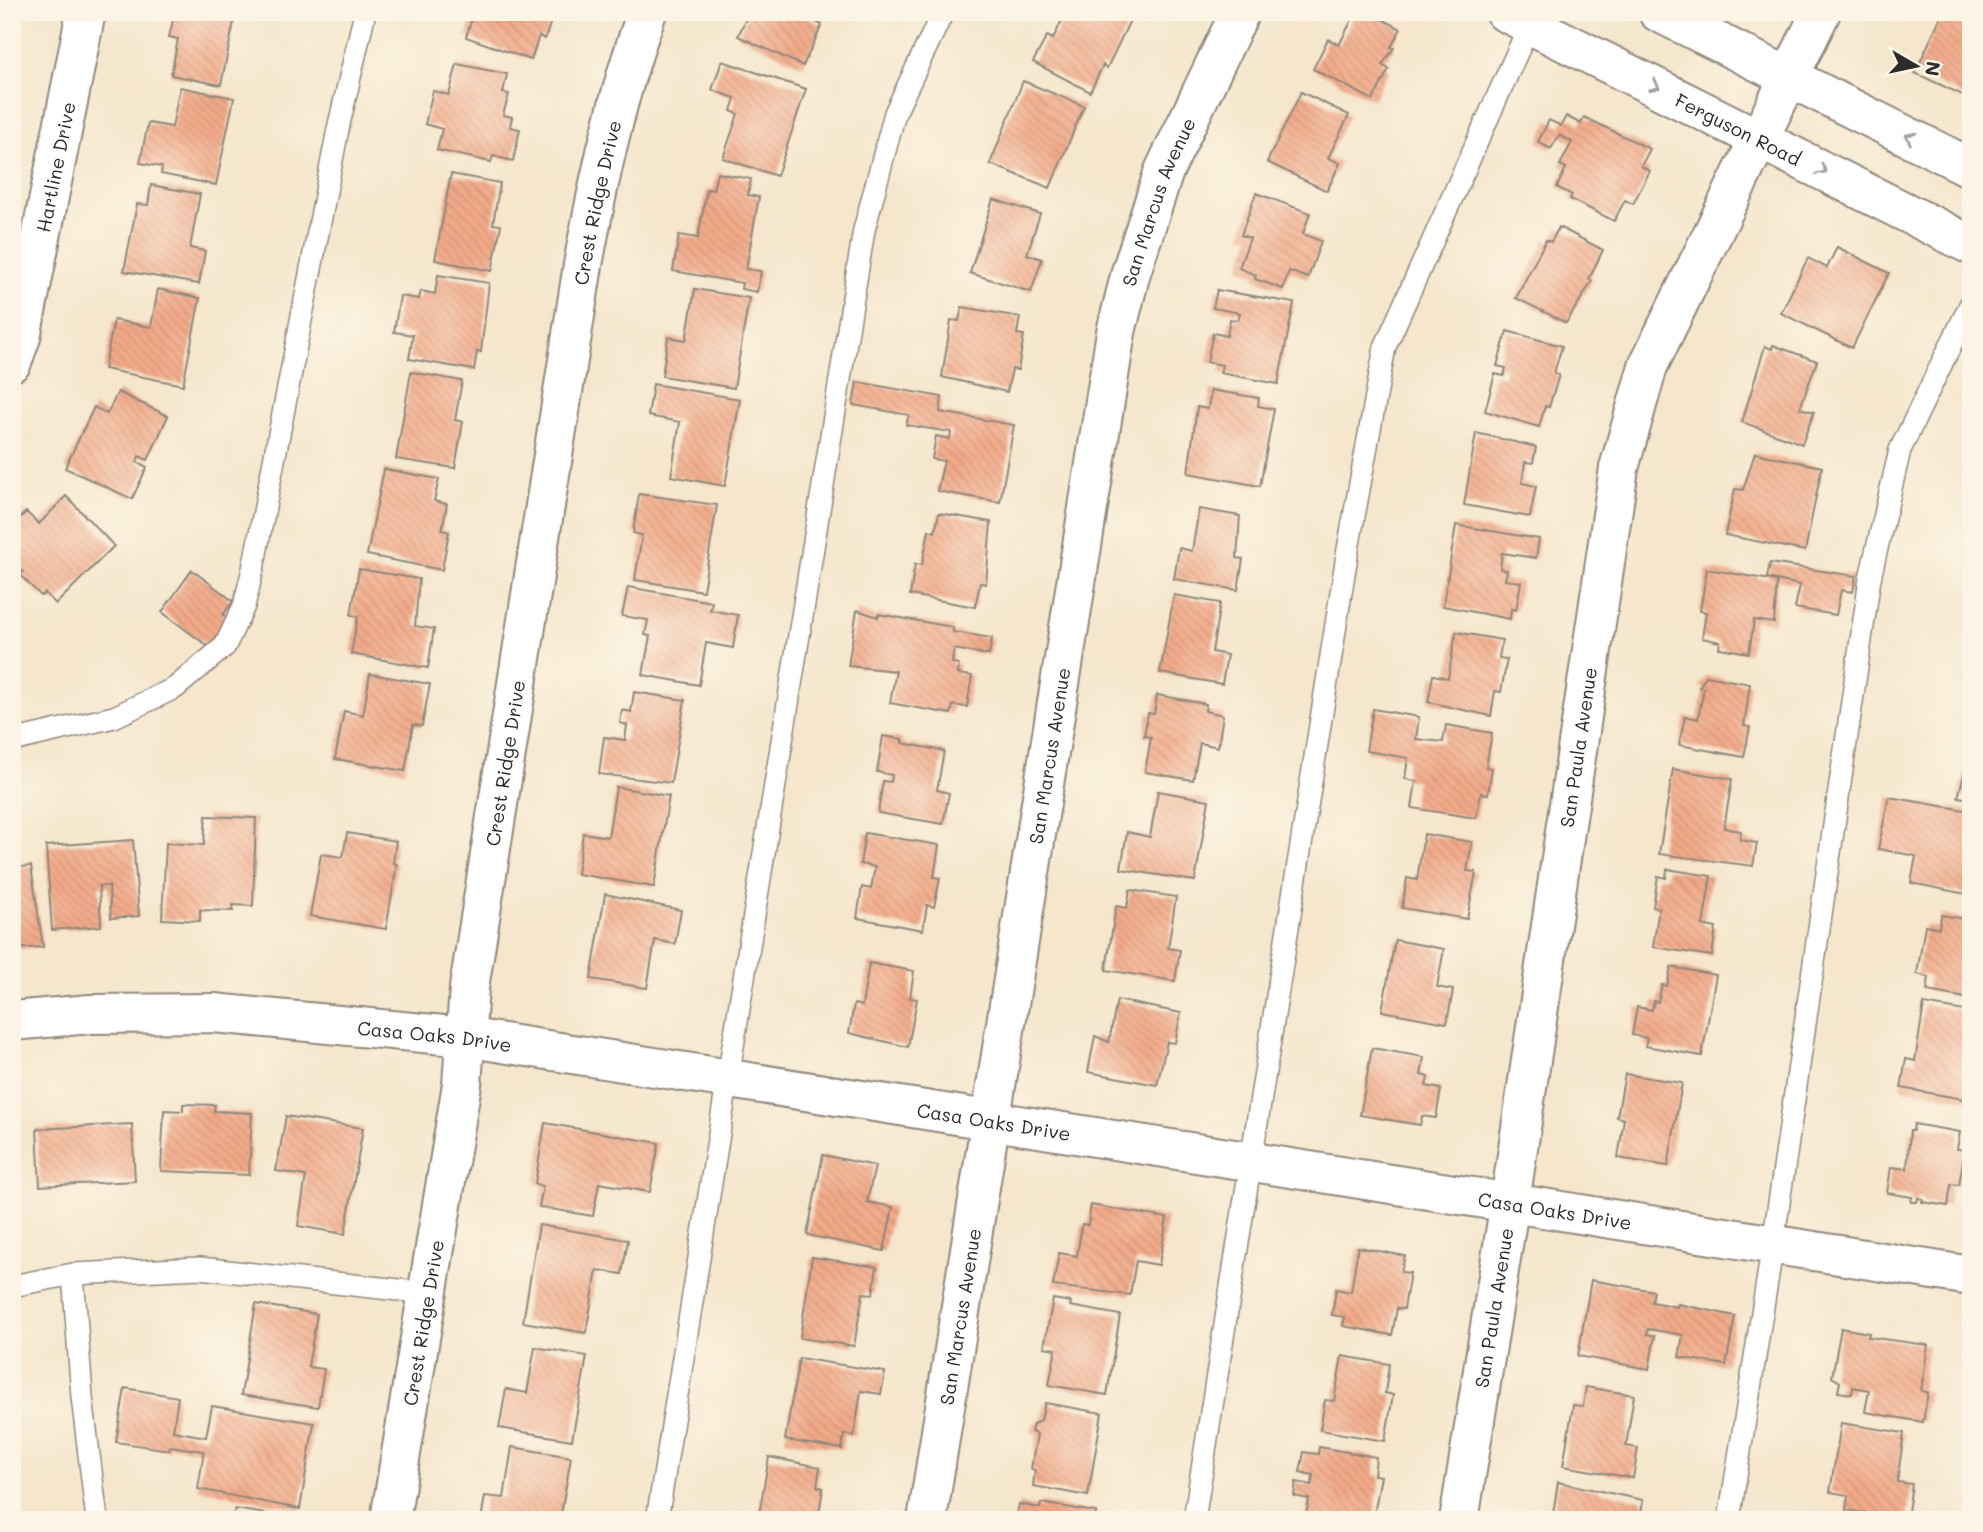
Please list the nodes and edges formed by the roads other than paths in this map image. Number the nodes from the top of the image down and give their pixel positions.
1 (86, 12) edge
2 (365, 12) edge
3 (647, 12) edge
4 (943, 12) edge
5 (1240, 12) edge
6 (1658, 12) edge
7 (1821, 12) edge
8 (1518, 18) edge
9 (1790, 77) junction
10 (1761, 139) junction
11 (1971, 168) edge
12 (1971, 245) edge
13 (1971, 303) edge
14 (12, 362) edge
15 (12, 741) edge
16 (12, 1021) edge
17 (466, 1037) junction
18 (727, 1079) junction
19 (991, 1121) junction
20 (1251, 1163) junction
21 (1510, 1202) junction
22 (1773, 1244) junction
23 (73, 1274) junction
24 (1971, 1276) edge
25 (12, 1286) edge
26 (426, 1293) junction
27 (97, 1520) edge
28 (390, 1520) edge
29 (657, 1520) edge
30 (927, 1520) edge
31 (1195, 1520) edge
32 (1459, 1520) edge
33 (1728, 1520) edge

1 - 14 street, Hartline Drive
2 - 15 lane
3 - 17 street, Crest Ridge Drive
4 - 18 lane
5 - 19 street, San Marcus Avenue
6 - 9 street
7 - 9 street, San Paula Avenue
8 -> 10 street, Ferguson Road
8 - 20 lane
9 - 10 street, San Paula Avenue
11 -> 9 street
10 -> 12 street, Ferguson Road
10 - 21 street, San Paula Avenue
13 - 22 lane
16 - 17 street, Casa Oaks Drive
17 - 18 street, Casa Oaks Drive
17 - 26 street, Crest Ridge Drive
18 - 19 street, Casa Oaks Drive
18 - 29 lane
19 - 20 street, Casa Oaks Drive
19 - 30 street, San Marcus Avenue
20 - 21 street, Casa Oaks Drive
20 - 31 lane
21 - 22 street, Casa Oaks Drive
21 - 32 street, San Paula Avenue
22 - 24 street, Casa Oaks Drive
22 - 33 lane
23 - 25 lane
23 - 26 lane
23 - 27 lane
26 - 28 street, Crest Ridge Drive

